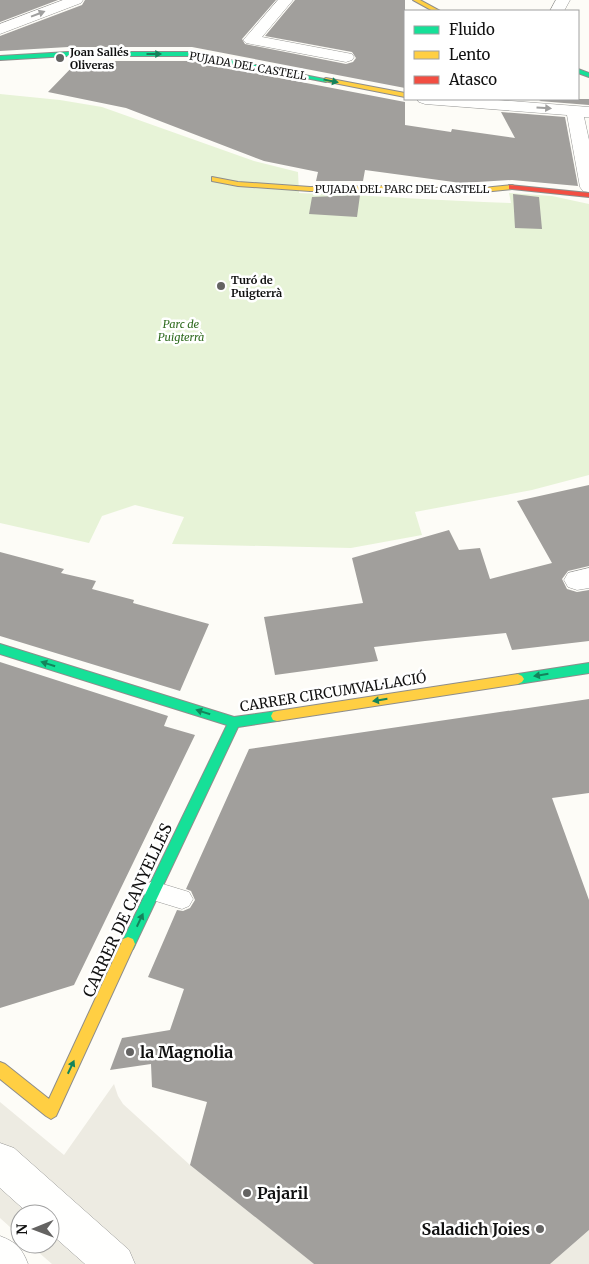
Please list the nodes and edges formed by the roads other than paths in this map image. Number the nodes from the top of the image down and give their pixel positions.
1 (76, 0) edge
2 (286, 0) edge
3 (416, 0) edge
4 (435, 10) edge
5 (0, 29) edge
6 (346, 57) dead end
7 (0, 58) edge
8 (404, 95) edge
9 (438, 100) edge
10 (582, 111) edge
11 (214, 179) dead end
12 (589, 187) edge
13 (589, 196) edge
14 (0, 649) edge
15 (589, 668) edge
16 (234, 722) junction
17 (153, 891) junction
18 (182, 899) dead end
19 (0, 1069) edge
20 (0, 1162) edge
21 (0, 1256) edge
22 (8, 1264) edge
23 (115, 1264) edge

5 -> 1 street
2 - 6 street
3 - 4 street
7 -> 8 street, PUJADA DEL CASTELL
9 -> 10 street
10 - 12 street
11 - 13 street, PUJADA DEL PARC DEL CASTELL
16 -> 14 street, CARRER CIRCUMVAL·LACIÓ
15 -> 16 street, CARRER CIRCUMVAL·LACIÓ
16 - 17 street, CARRER DE CANYELLES
17 - 18 lane
19 -> 17 street, CARRER DE CANYELLES
20 - 23 street
21 - 22 street

